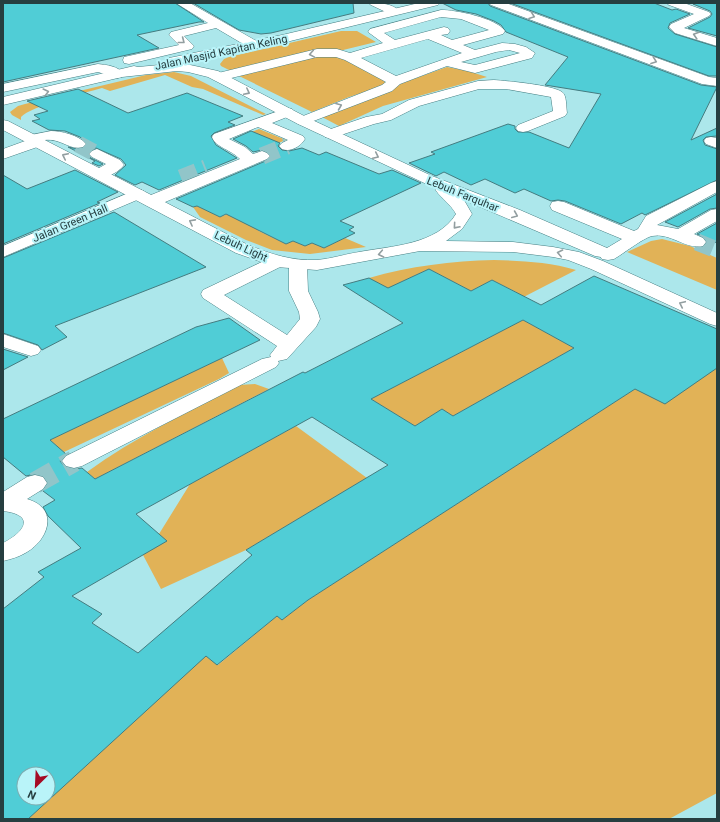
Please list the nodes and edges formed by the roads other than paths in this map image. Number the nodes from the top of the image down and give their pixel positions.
1 (182, 3) edge
2 (375, 3) edge
3 (434, 3) edge
4 (495, 3) edge
5 (676, 3) edge
6 (394, 12) junction
7 (480, 23) junction
8 (218, 24) junction
9 (430, 35) junction
10 (717, 42) edge
11 (393, 44) junction
12 (451, 44) junction
13 (254, 45) junction
14 (474, 54) junction
15 (350, 57) junction
16 (129, 60) dead end
17 (447, 62) junction
18 (119, 74) junction
19 (216, 76) junction
20 (395, 80) junction
21 (717, 82) edge
22 (3, 88) edge
23 (5, 103) edge
24 (287, 112) junction
25 (386, 117) junction
26 (303, 121) junction
27 (258, 122) junction
28 (3, 124) edge
29 (523, 128) dead end
30 (330, 134) junction
31 (34, 141) junction
32 (349, 143) junction
33 (78, 144) tunnel mouth
34 (287, 146) tunnel mouth
35 (3, 154) edge
36 (98, 154) tunnel mouth
37 (253, 156) junction
38 (206, 168) tunnel mouth
39 (100, 174) junction
40 (426, 179) junction
41 (717, 186) edge
42 (145, 198) junction
43 (694, 198) junction
44 (558, 206) dead end
45 (717, 209) edge
46 (717, 214) edge
47 (640, 235) junction
48 (680, 235) junction
49 (698, 242) tunnel mouth
50 (420, 246) junction
51 (3, 252) edge
52 (603, 260) junction
53 (276, 262) junction
54 (298, 265) junction
55 (717, 304) edge
56 (717, 320) edge
57 (3, 340) edge
58 (31, 350) dead end
59 (279, 354) junction
60 (74, 462) tunnel mouth
61 (35, 483) tunnel mouth
62 (3, 503) edge
63 (3, 552) edge

1 - 8 main road
2 - 6 main road
3 - 6 main road, Jalan Masjid Kapitan Keling
4 -> 21 main road
10 -> 5 main road
6 - 13 main road, Jalan Masjid Kapitan Keling
7 - 9 main road
7 - 11 main road
7 - 12 main road
8 - 13 main road
8 -> 16 main road
9 - 11 main road
9 - 12 main road
11 - 15 main road
12 - 14 main road
13 - 18 main road, Jalan Masjid Kapitan Keling
13 - 19 main road
14 - 17 main road
14 - 17 main road
15 -> 19 main road
15 - 20 main road
17 - 20 main road
18 - 19 main road, Lebuh Farquhar
18 - 22 main road
23 -> 18 main road, Jalan Masjid Kapitan Keling
19 -> 24 main road, Lebuh Farquhar
26 -> 20 main road
24 - 26 main road, Lebuh Farquhar
24 - 27 main road
25 - 29 main road
25 - 30 main road
25 - 32 main road
26 - 30 main road, Lebuh Farquhar
27 - 34 main road
27 - 37 main road
28 - 31 main road, Lebuh Light
30 - 32 main road, Lebuh Farquhar
31 - 33 main road
31 - 35 main road
39 -> 31 main road, Lebuh Light
32 -> 40 main road, Lebuh Farquhar
36 - 39 main road
37 - 38 main road
37 - 42 main road, Jalan Green Hall
39 - 42 main road, Lebuh Light
40 -> 50 main road
40 -> 52 main road, Lebuh Farquhar
41 - 43 main road
42 - 51 main road, Jalan Green Hall
53 -> 42 main road, Lebuh Light
43 - 45 main road
43 - 47 main road
44 - 47 main road
46 - 48 main road
47 - 48 main road
47 - 52 main road
48 - 49 main road
52 -> 50 main road, Lebuh Light
50 -> 54 main road, Lebuh Light
52 - 55 main road, Lebuh Farquhar
56 -> 52 main road, Lebuh Farquhar
53 - 54 main road, Lebuh Light
53 - 59 main road
54 - 59 main road
57 - 58 main road
59 - 60 main road
61 - 62 main road
62 - 63 main road

